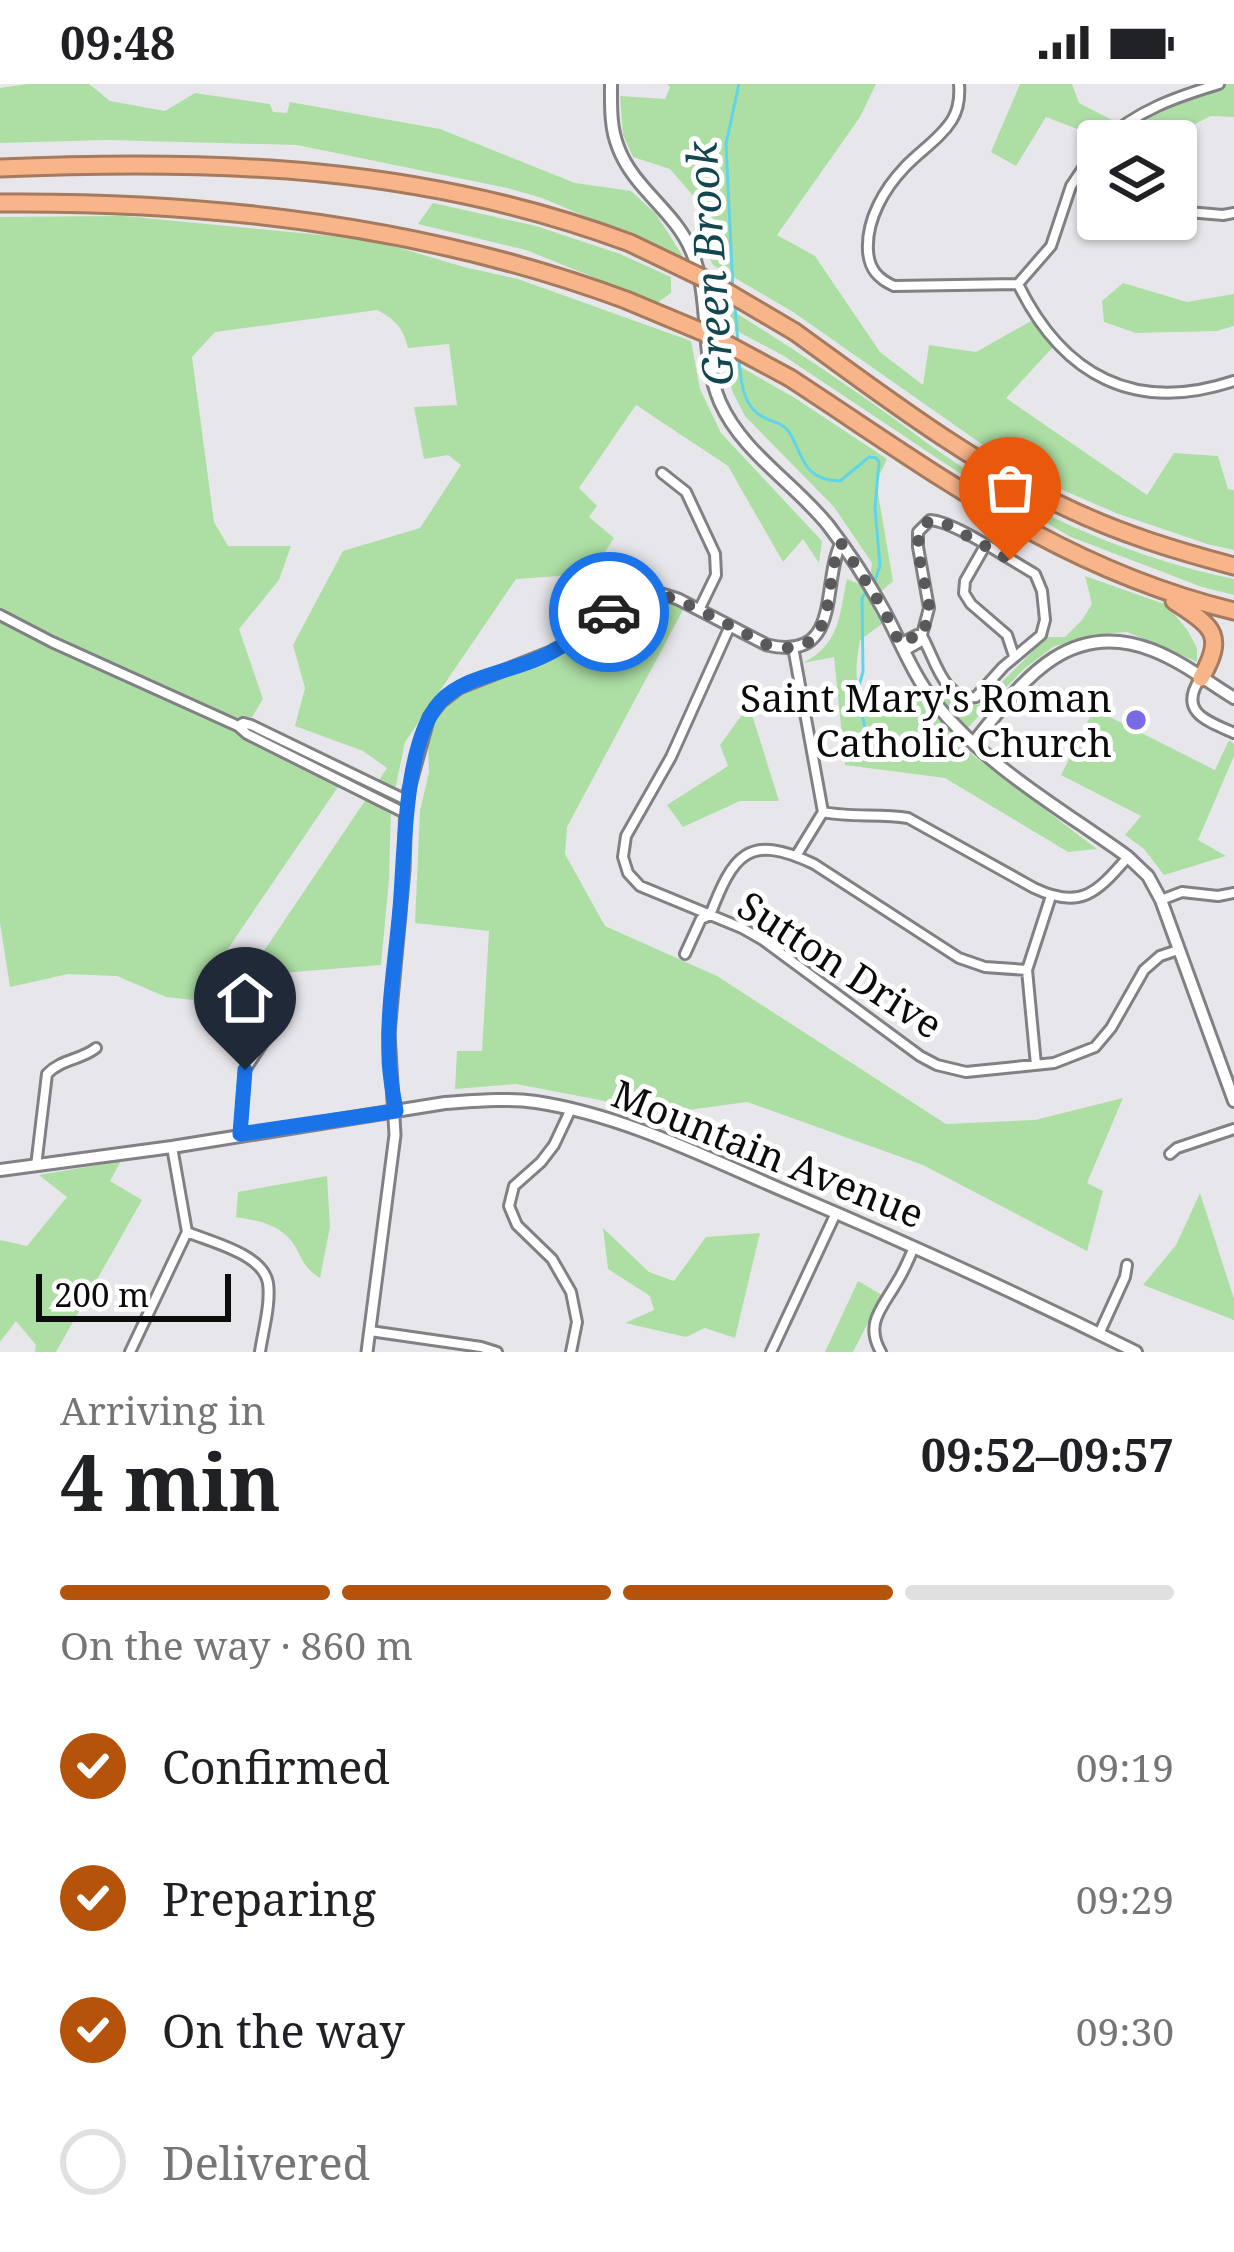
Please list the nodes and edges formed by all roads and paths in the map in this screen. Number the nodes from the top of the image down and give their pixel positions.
1 (611, 84) edge
2 (959, 84) edge
3 (1219, 84) edge
4 (1130, 120) edge
5 (0, 168) edge
6 (1077, 176) edge
7 (0, 203) edge
8 (1234, 213) edge
9 (1197, 214) edge
10 (1018, 284) junction
11 (1234, 381) edge
12 (662, 473) dead end
13 (841, 543) junction
14 (985, 546) junction
15 (1234, 566) edge
16 (1168, 593) junction
17 (699, 610) junction
18 (1234, 611) edge
19 (0, 615) edge
20 (730, 626) junction
21 (922, 636) junction
22 (793, 647) junction
23 (902, 648) junction
24 (1014, 656) junction
25 (1201, 678) junction
26 (1234, 698) edge
27 (1234, 733) edge
28 (974, 742) junction
29 (406, 807) junction
30 (823, 812) junction
31 (796, 856) junction
32 (1128, 857) junction
33 (1234, 893) edge
34 (1051, 896) junction
35 (1161, 900) junction
36 (710, 915) junction
37 (1180, 949) junction
38 (685, 954) dead end
39 (1027, 970) junction
40 (266, 1038) dead end
41 (96, 1048) dead end
42 (1036, 1065) junction
43 (1233, 1095) edge
44 (572, 1109) junction
45 (396, 1111) junction
46 (1234, 1129) edge
47 (240, 1134) junction
48 (172, 1147) junction
49 (1170, 1154) dead end
50 (36, 1166) junction
51 (0, 1170) edge
52 (836, 1213) junction
53 (187, 1232) junction
54 (914, 1246) junction
55 (1127, 1265) dead end
56 (370, 1331) junction
57 (1099, 1334) junction
58 (130, 1352) edge
59 (260, 1352) edge
60 (368, 1352) edge
61 (497, 1352) edge
62 (571, 1352) edge
63 (771, 1352) edge
64 (881, 1352) edge
65 (1136, 1352) edge

1 - 13 main road
2 - 10 street
3 - 4 street
5 - 15 highway, bridge
6 - 10 street
7 - 16 highway, bridge
8 - 9 street
10 - 11 street
12 - 17 street
13 - 22 street
13 - 23 main road
14 - 21 street
14 - 24 street
14 - 24 street
16 - 18 highway
16 - 25 highway
17 - 20 street
17 - 29 street
19 - 29 street
20 - 22 street
20 - 36 street, Sutton Drive
21 - 23 street
21 - 24 street
22 - 30 street
23 - 28 main road
25 - 26 main road
25 - 27 street
25 - 28 main road
28 - 32 main road
29 - 45 street
30 - 31 street
30 - 34 street
31 - 36 street
31 - 39 street
32 - 34 street
32 - 35 main road
33 - 35 street
34 - 39 street
35 - 37 main road
36 - 38 street
36 - 42 street, Sutton Drive
37 - 42 street, Sutton Drive
37 - 43 main road
39 - 42 street
40 - 47 street
41 - 50 street
44 - 45 main road, Mountain Avenue
44 - 52 main road, Mountain Avenue
44 - 62 street
45 - 47 main road, Mountain Avenue
45 - 56 street
46 - 49 street
47 - 48 main road, Mountain Avenue
48 - 50 main road, Mountain Avenue
48 - 53 street
50 - 51 main road, Mountain Avenue
52 - 54 main road, Mountain Avenue
52 - 63 street
53 - 58 street
53 - 59 street
54 - 57 main road, Mountain Avenue
54 - 64 street
55 - 57 street
56 - 60 street
56 - 61 street
57 - 65 main road, Mountain Avenue

